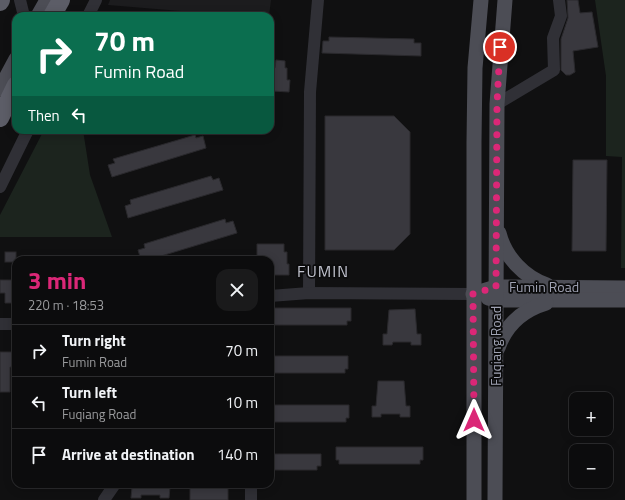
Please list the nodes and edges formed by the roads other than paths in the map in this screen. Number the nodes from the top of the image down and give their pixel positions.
1 (20, 0) edge
2 (47, 0) edge
3 (61, 0) edge
4 (96, 0) edge
5 (318, 0) edge
6 (481, 0) edge
7 (505, 0) edge
8 (559, 0) edge
9 (23, 12) edge
10 (40, 12) edge
11 (54, 12) edge
12 (90, 12) edge
13 (12, 66) edge
14 (0, 89) edge
15 (12, 94) edge
16 (497, 104) junction
17 (0, 118) edge
18 (26, 134) edge
19 (0, 187) edge
20 (497, 228) junction
21 (625, 288) edge
22 (309, 293) junction
23 (473, 294) junction
24 (496, 294) junction
25 (556, 294) junction
26 (274, 296) edge
27 (625, 300) edge
28 (0, 324) edge
29 (12, 324) edge
30 (495, 357) junction
31 (112, 488) edge
32 (251, 488) edge
33 (104, 500) edge
34 (251, 500) edge
35 (474, 500) edge
36 (495, 500) edge

1 - 9 street
2 - 10 main road
3 - 11 highway
4 - 12 street
5 - 22 street
6 - 23 main road, Fuqiang Road
7 - 16 main road, Fuqiang Road
8 - 16 street
13 - 14 main road
15 - 17 highway
16 - 20 main road, Fuqiang Road
18 - 19 street
20 - 24 main road, Fuqiang Road
20 - 25 main road
21 - 25 main road, Fumin Road
22 - 23 street
22 - 26 street
23 - 24 main road, Fumin Road
23 - 35 main road, Fuqiang Road
24 - 25 main road, Fumin Road
24 - 30 main road, Fuqiang Road
25 - 27 main road, Fumin Road
25 - 30 main road
28 - 29 street
30 - 36 main road, Fuqiang Road
31 - 33 street
32 - 34 street

